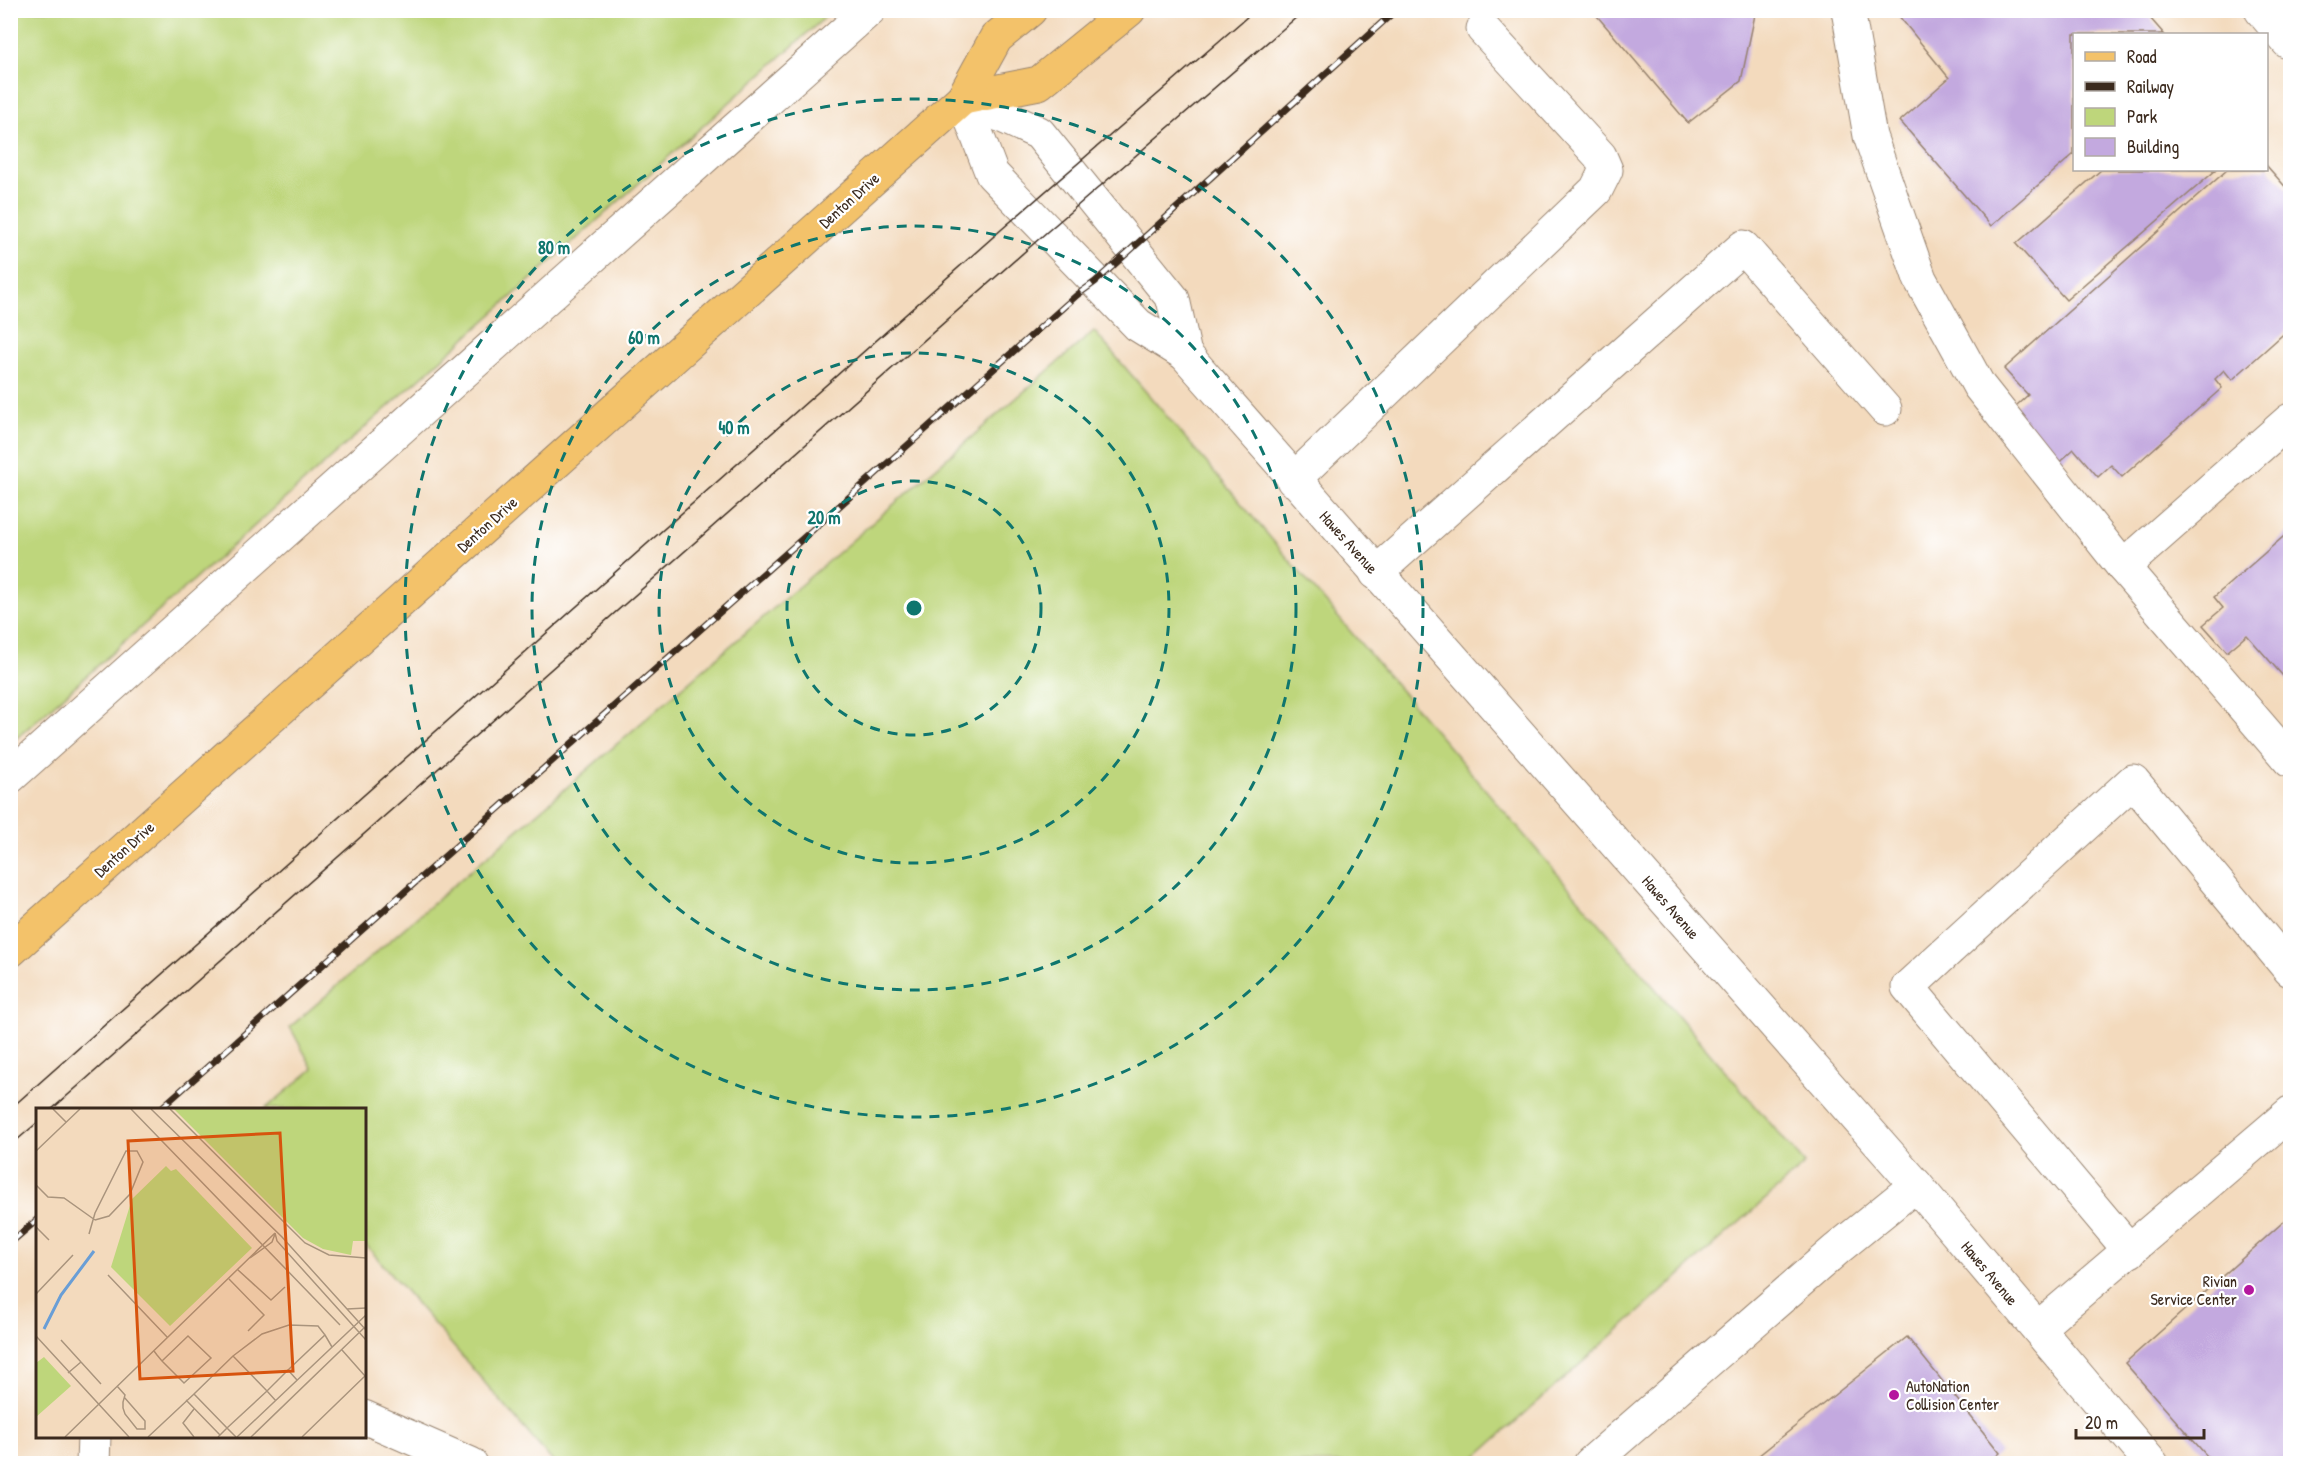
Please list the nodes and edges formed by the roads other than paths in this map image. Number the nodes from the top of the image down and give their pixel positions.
1 (868, 10) edge
2 (1030, 10) edge
3 (1129, 10) edge
4 (1848, 10) edge
5 (2261, 10) edge
6 (1483, 29) dead end
7 (2290, 42) edge
8 (963, 98) junction
9 (1185, 354) junction
10 (1885, 409) dead end
11 (2290, 420) edge
12 (1293, 480) junction
13 (2123, 567) junction
14 (1376, 573) junction
15 (2290, 761) edge
16 (10, 777) edge
17 (10, 951) edge
18 (2290, 970) edge
19 (2290, 1113) edge
20 (1916, 1185) junction
21 (2130, 1251) junction
22 (2038, 1328) junction
23 (366, 1418) edge
24 (94, 1438) edge
25 (93, 1464) edge
26 (471, 1464) edge
27 (1590, 1464) edge
28 (2152, 1464) edge

1 - 16 street
2 - 8 main road, Denton Drive
3 - 8 main road
4 - 13 street
5 - 7 street
6 - 12 street
8 - 9 street, Hawes Avenue
8 - 9 street, Hawes Avenue
8 - 17 main road, Denton Drive
9 - 12 street, Hawes Avenue
10 - 14 street
11 - 13 street
12 - 14 street, Hawes Avenue
13 - 15 street
14 - 20 street, Hawes Avenue
18 - 21 street
19 - 21 street
20 - 22 street, Hawes Avenue
20 - 27 street
21 - 22 street
22 - 28 street, Hawes Avenue
23 - 26 street
24 - 25 street

